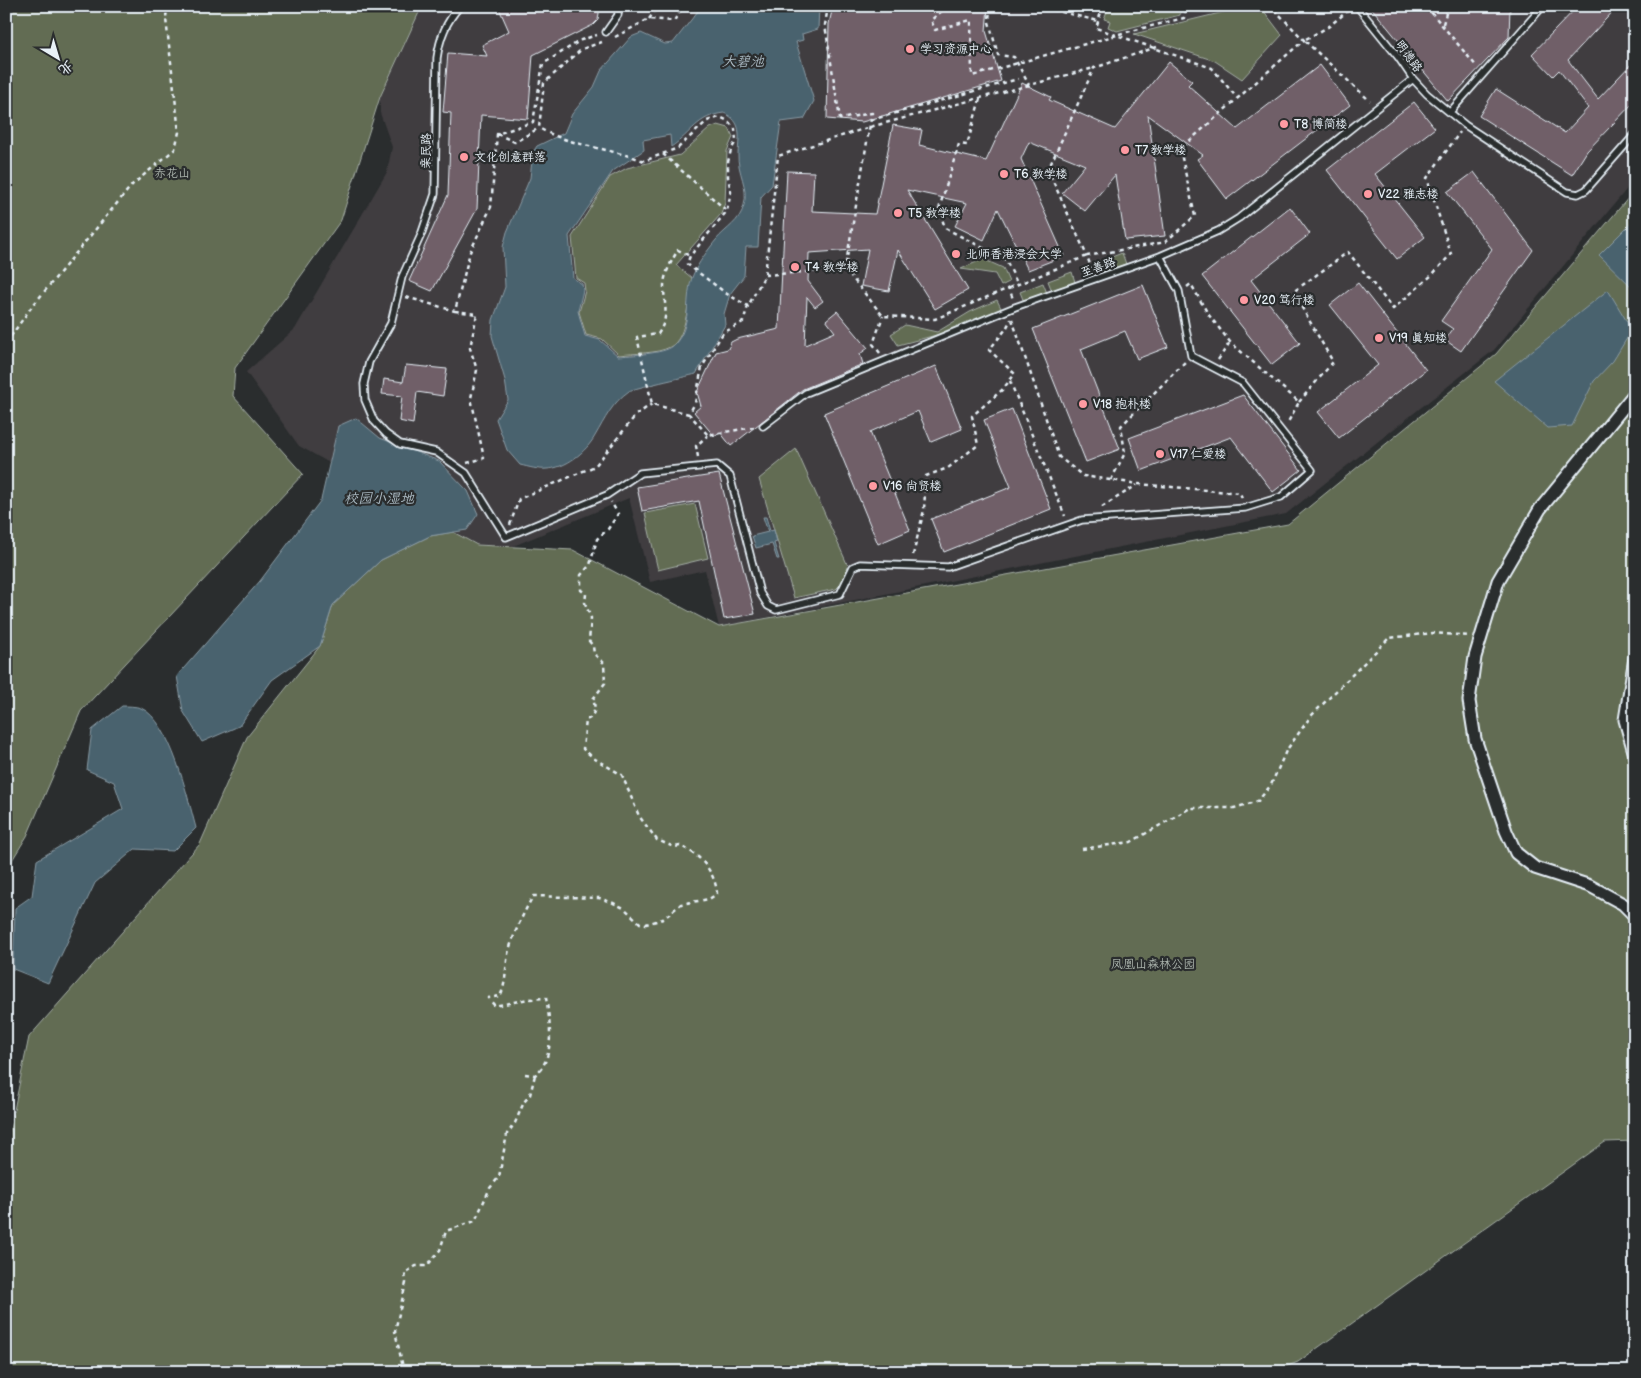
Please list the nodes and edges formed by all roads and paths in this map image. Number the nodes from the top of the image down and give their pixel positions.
1 (167, 6) edge
2 (460, 6) edge
3 (618, 6) edge
4 (651, 6) edge
5 (683, 6) edge
6 (828, 6) edge
7 (948, 6) edge
8 (990, 6) edge
9 (1038, 6) edge
10 (1073, 6) edge
11 (1103, 6) edge
12 (1186, 6) edge
13 (1271, 6) edge
14 (1356, 6) edge
15 (1426, 6) edge
16 (1448, 6) edge
17 (1543, 6) edge
18 (1049, 8) edge
19 (1059, 12) junction
20 (648, 19) junction
21 (1098, 21) junction
22 (1443, 24) junction
23 (606, 32) joint
24 (1118, 35) junction
25 (612, 39) dead end
26 (1304, 40) junction
27 (604, 41) dead end
28 (1157, 47) junction
29 (1094, 68) junction
30 (1483, 74) junction
31 (1018, 79) dead end
32 (1413, 79) junction
33 (1029, 85) junction
34 (980, 98) junction
35 (1238, 98) junction
36 (1377, 108) junction
37 (1450, 112) junction
38 (871, 120) junction
39 (1465, 125) junction
40 (870, 127) junction
41 (539, 128) junction
42 (497, 134) junction
43 (1635, 134) edge
44 (662, 154) junction
45 (727, 211) junction
46 (1165, 242) junction
47 (1191, 242) junction
48 (690, 256) junction
49 (1087, 256) junction
50 (1160, 256) junction
51 (845, 269) junction
52 (765, 275) junction
53 (1095, 278) junction
54 (1191, 284) dead end
55 (1018, 285) junction
56 (1009, 288) junction
57 (398, 295) junction
58 (748, 306) junction
59 (1015, 307) junction
60 (455, 311) junction
61 (883, 316) junction
62 (1011, 318) junction
63 (1230, 342) junction
64 (6, 343) edge
65 (873, 344) dead end
66 (1190, 356) junction
67 (1213, 368) junction
68 (1010, 381) junction
69 (1635, 393) edge
70 (1299, 402) junction
71 (652, 404) junction
72 (689, 414) junction
73 (1288, 422) dead end
74 (763, 426) joint
75 (708, 435) junction
76 (458, 465) junction
77 (701, 465) junction
78 (1111, 480) junction
79 (1138, 484) junction
80 (607, 495) junction
81 (1245, 508) junction
82 (1082, 520) junction
83 (1068, 524) junction
84 (506, 537) junction
85 (910, 566) junction
86 (1481, 636) junction
87 (1635, 658) edge
88 (1635, 755) edge
89 (1082, 848) dead end
90 (1635, 916) edge
91 (525, 1074) dead end
92 (535, 1075) junction
93 (404, 1372) edge

1 - 64 path
2 - 57 lane, 亲民路
3 - 23 lane
4 - 20 path
5 - 20 path
6 - 38 path
7 - 24 path, bridge
8 - 33 path
9 - 18 path
10 - 19 path
11 - 21 path
12 - 24 path
13 - 26 path
14 - 26 path
14 - 32 lane, 明德路
15 - 22 path
16 - 22 path
17 - 30 lane
18 - 19 path
19 - 21 path
20 - 25 path
21 - 24 path
22 - 30 path
23 - 42 path
24 - 28 path
26 - 35 path
26 - 36 path
27 - 41 path
28 - 29 path
28 - 35 path
29 - 33 path
29 - 49 path
30 - 37 lane
31 - 38 path
32 - 36 lane, 至善路
32 - 37 lane, 明德路
33 - 34 path
34 - 40 path
34 - 55 path
35 - 46 path
36 - 47 lane, 至善路
37 - 39 lane, 明德路
38 - 40 path
39 - 43 lane, 明德路
39 - 70 path
40 - 51 path
40 - 52 path
41 - 42 path
41 - 44 path
42 - 60 path
44 - 45 path
44 - 45 path
45 - 48 path
46 - 47 path
46 - 49 path
47 - 50 lane, 至善路
48 - 58 path
48 - 71 path
49 - 53 path
49 - 55 path
50 - 53 lane, 至善路
50 - 66 lane
51 - 52 path
51 - 61 path
52 - 58 path
53 - 59 lane, 至善路
54 - 63 path
55 - 56 path
56 - 59 path
56 - 61 path
57 - 60 path
57 - 76 lane, 亲民路
58 - 72 path
59 - 62 path
59 - 74 lane, 至善路
60 - 76 path
61 - 65 path
62 - 68 path
62 - 78 path
63 - 67 path
63 - 70 path
66 - 67 lane
66 - 78 path
67 - 81 lane
68 - 83 path
68 - 85 path
69 - 86 street
70 - 73 path
71 - 72 path
71 - 84 path
72 - 75 path
74 - 75 path
75 - 77 path
76 - 84 lane
77 - 80 lane
77 - 85 lane
78 - 79 path
79 - 81 path
79 - 82 path
80 - 84 lane
80 - 92 path
81 - 82 lane
82 - 83 lane
83 - 85 lane
86 - 89 path
86 - 90 street
87 - 88 street
91 - 92 path
92 - 93 path

